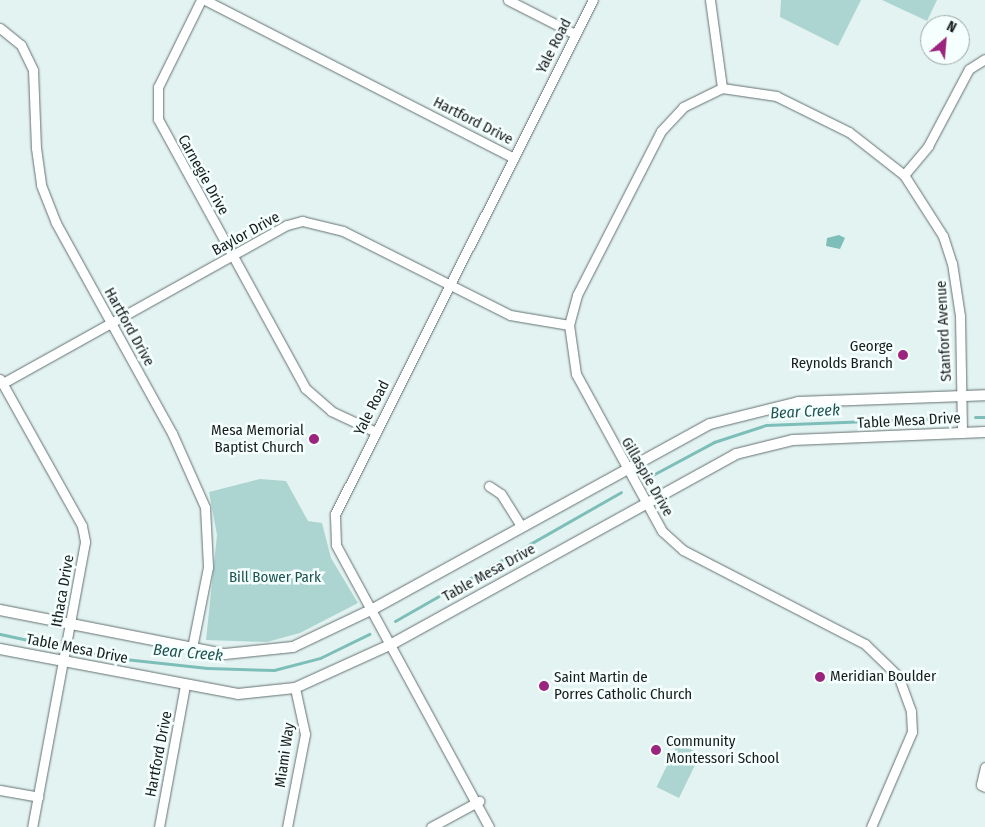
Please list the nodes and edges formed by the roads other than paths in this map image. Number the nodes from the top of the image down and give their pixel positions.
1 (203, 0) edge
2 (508, 0) edge
3 (593, 0) edge
4 (710, 0) edge
5 (0, 28) edge
6 (575, 34) junction
7 (985, 59) edge
8 (722, 88) junction
9 (514, 158) junction
10 (904, 175) junction
11 (232, 257) junction
12 (449, 286) junction
13 (111, 323) junction
14 (569, 325) junction
15 (1, 381) edge
16 (985, 395) edge
17 (961, 396) junction
18 (376, 432) junction
19 (985, 432) edge
20 (962, 433) junction
21 (626, 468) junction
22 (489, 486) dead end
23 (645, 503) junction
24 (521, 526) junction
25 (373, 609) junction
26 (0, 610) edge
27 (72, 625) junction
28 (392, 644) junction
29 (192, 648) junction
30 (0, 649) edge
31 (65, 656) junction
32 (185, 685) junction
33 (295, 688) junction
34 (985, 767) edge
35 (985, 787) edge
36 (0, 790) edge
37 (38, 797) junction
38 (479, 801) junction
39 (873, 826) edge
40 (32, 827) edge
41 (159, 827) edge
42 (287, 827) edge
43 (431, 827) edge
44 (489, 827) edge

1 - 9 street, Hartford Drive
1 - 11 street, Carnegie Drive
2 - 6 street
3 - 6 street, Yale Road
4 - 8 street
5 - 13 street, Hartford Drive
6 - 9 street, Yale Road
7 - 10 street
8 - 10 street, Stanford Avenue
8 - 14 street, Gillaspie Drive
9 - 12 street, Yale Road
10 - 17 street, Stanford Avenue
11 - 12 street, Baylor Drive
11 - 13 street, Baylor Drive
11 - 18 street, Carnegie Drive
12 - 14 street, Baylor Drive
12 - 18 street, Yale Road
13 - 15 street, Baylor Drive
13 - 29 street, Hartford Drive
14 - 21 street, Gillaspie Drive
15 - 27 street, Ithaca Drive
16 - 17 street, Table Mesa Drive
17 - 20 street, Stanford Avenue
17 - 21 street, Table Mesa Drive
18 - 25 street, Yale Road
19 - 20 street, Table Mesa Drive
20 - 23 street, Table Mesa Drive
21 - 23 street, Gillaspie Drive
21 - 24 street, Table Mesa Drive
22 - 24 street
23 - 28 street, Table Mesa Drive
23 - 39 street, Gillaspie Drive
24 - 25 street, Table Mesa Drive
25 - 28 street, Yale Road
25 - 29 street, Table Mesa Drive
26 - 27 street, Table Mesa Drive
27 - 29 street, Table Mesa Drive
27 - 31 street, Ithaca Drive
28 - 33 street, Table Mesa Drive
28 - 38 street, Yale Road
30 - 31 street, Table Mesa Drive
31 - 32 street, Table Mesa Drive
31 - 37 street, Ithaca Drive
32 - 33 street, Table Mesa Drive
32 - 41 street, Hartford Drive
33 - 42 street, Miami Way
34 - 35 street
36 - 37 street
37 - 40 street, Ithaca Drive
38 - 43 street
38 - 44 street, Yale Road

